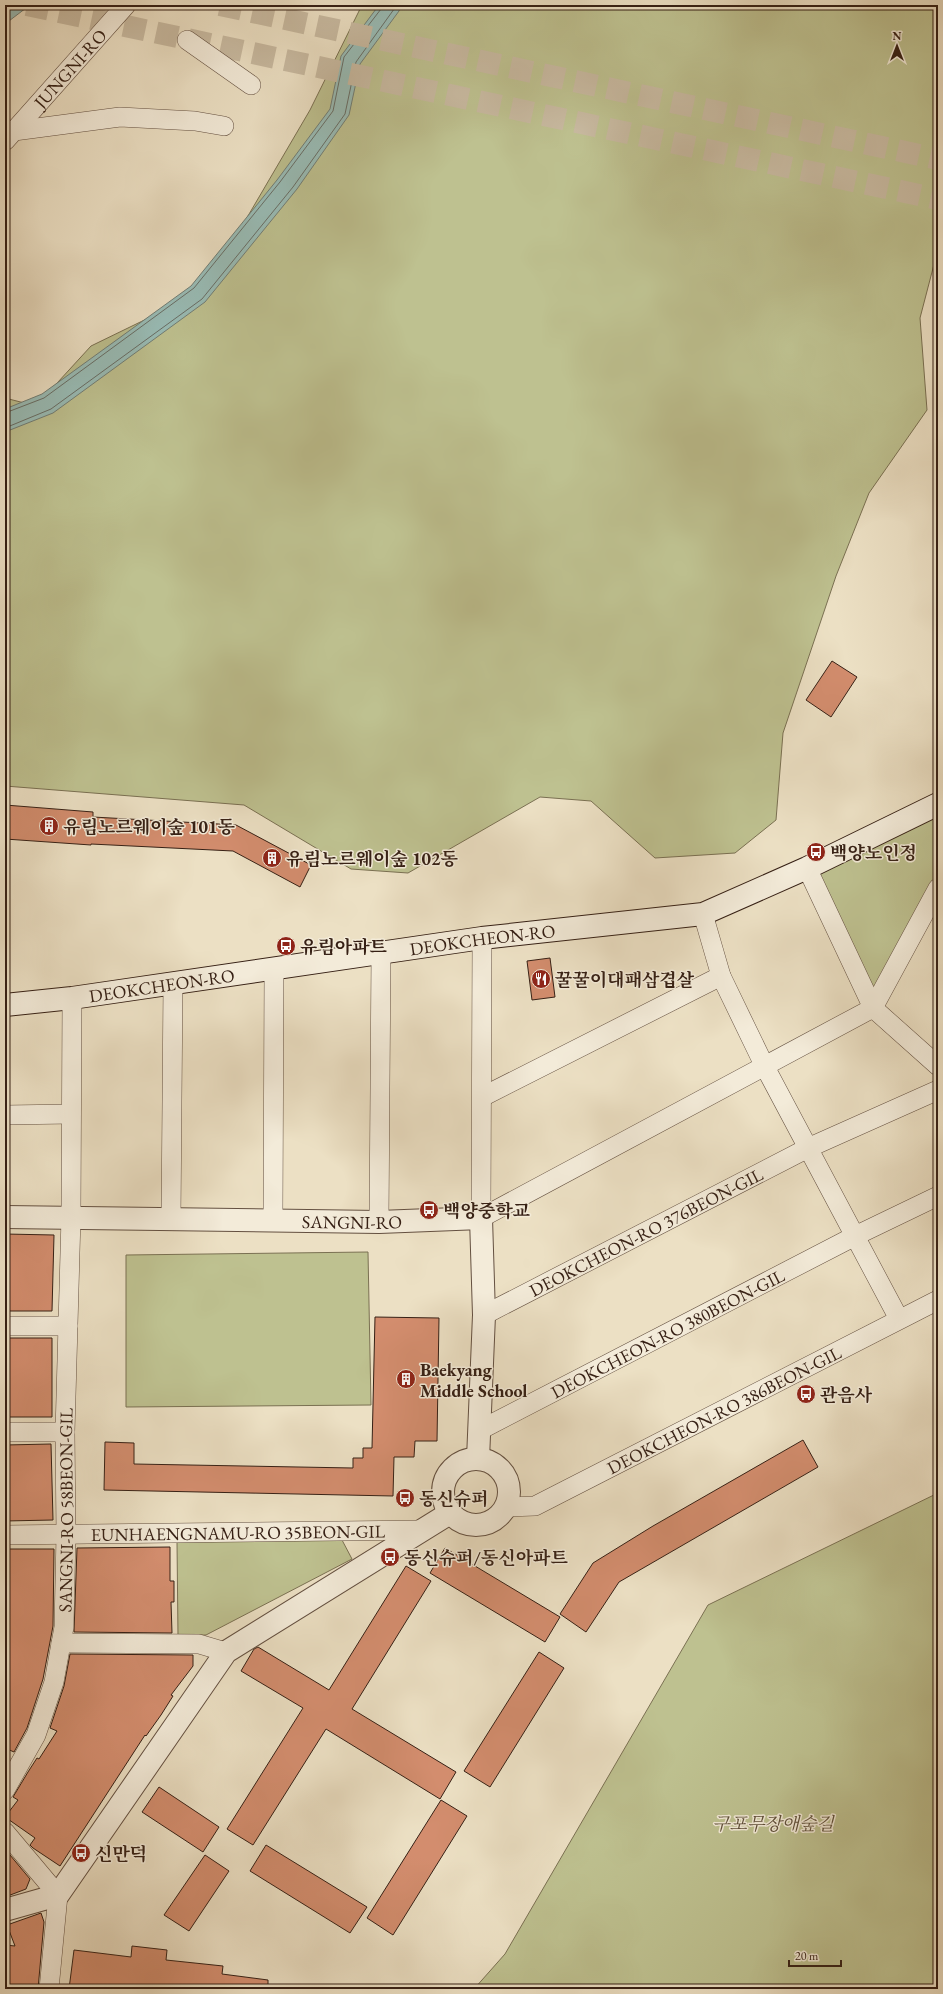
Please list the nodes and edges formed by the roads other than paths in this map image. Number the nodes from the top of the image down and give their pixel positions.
1 (126, 5) edge
2 (187, 40) dead end
3 (251, 84) dead end
4 (224, 126) dead end
5 (8, 135) edge
6 (938, 804) edge
7 (807, 868) junction
8 (938, 888) edge
9 (702, 914) junction
10 (482, 938) junction
11 (381, 953) junction
12 (274, 970) junction
13 (721, 976) junction
14 (173, 984) junction
15 (72, 998) junction
16 (5, 1005) edge
17 (873, 1008) junction
18 (938, 1066) edge
19 (766, 1067) junction
20 (938, 1090) edge
21 (482, 1097) junction
22 (5, 1114) edge
23 (71, 1114) junction
24 (808, 1148) junction
25 (938, 1196) edge
26 (5, 1217) edge
27 (71, 1217) junction
28 (481, 1218) junction
29 (171, 1219) junction
30 (273, 1221) junction
31 (378, 1222) junction
32 (855, 1236) junction
33 (938, 1300) edge
34 (484, 1315) junction
35 (899, 1320) junction
36 (5, 1326) edge
37 (68, 1326) junction
38 (480, 1430) junction
39 (5, 1432) edge
40 (65, 1432) junction
41 (478, 1459) junction
42 (506, 1507) junction
43 (450, 1513) junction
44 (423, 1530) junction
45 (5, 1535) edge
46 (66, 1535) junction
47 (61, 1643) junction
48 (226, 1652) junction
49 (5, 1790) edge
50 (5, 1832) edge
51 (58, 1895) junction
52 (5, 1910) edge
53 (49, 1989) edge

1 - 5 street, JUNGNI-RO
2 - 3 street
4 - 5 street
6 - 7 street, DEOKCHEON-RO
7 - 9 street, DEOKCHEON-RO
7 - 17 street
8 - 17 street
9 - 10 street, DEOKCHEON-RO
9 - 13 street
10 - 11 street, DEOKCHEON-RO
10 - 21 street
11 - 12 street, DEOKCHEON-RO
11 - 31 street
12 - 14 street, DEOKCHEON-RO
12 - 30 street
13 - 19 street
13 - 21 street
14 - 15 street, DEOKCHEON-RO
14 - 29 street
15 - 16 street, DEOKCHEON-RO
15 - 23 street, SANGNI-RO 58BEON-GIL
17 - 18 street
17 - 19 street
19 - 24 street
19 - 28 street
20 - 24 street, DEOKCHEON-RO 376BEON-GIL
21 - 28 street
22 - 23 street
23 - 27 street, SANGNI-RO 58BEON-GIL
24 - 32 street
24 - 34 street, DEOKCHEON-RO 376BEON-GIL
25 - 32 street, DEOKCHEON-RO 380BEON-GIL
26 - 27 street, SANGNI-RO
27 - 29 street, SANGNI-RO
27 - 37 street, SANGNI-RO 58BEON-GIL
28 - 31 street, SANGNI-RO
28 - 34 street
29 - 30 street, SANGNI-RO
30 - 31 street, SANGNI-RO
32 - 35 street
32 - 38 street, DEOKCHEON-RO 380BEON-GIL
33 - 35 street, DEOKCHEON-RO 386BEON-GIL
34 - 38 street
35 - 42 street, DEOKCHEON-RO 386BEON-GIL
36 - 37 street
37 - 40 street, SANGNI-RO 58BEON-GIL
38 - 41 street
39 - 40 street
40 - 46 street, SANGNI-RO 58BEON-GIL
41 - 42 street
41 - 43 street
42 - 43 street
43 - 44 street
44 - 46 street, EUNHAENGNAMU-RO 35BEON-GIL
44 - 48 street
45 - 46 street, EUNHAENGNAMU-RO 35BEON-GIL
46 - 47 street, SANGNI-RO 58BEON-GIL
47 - 48 street
47 - 49 street, SANGNI-RO 58BEON-GIL
48 - 51 street
50 - 51 street
51 - 52 street
51 - 53 street

